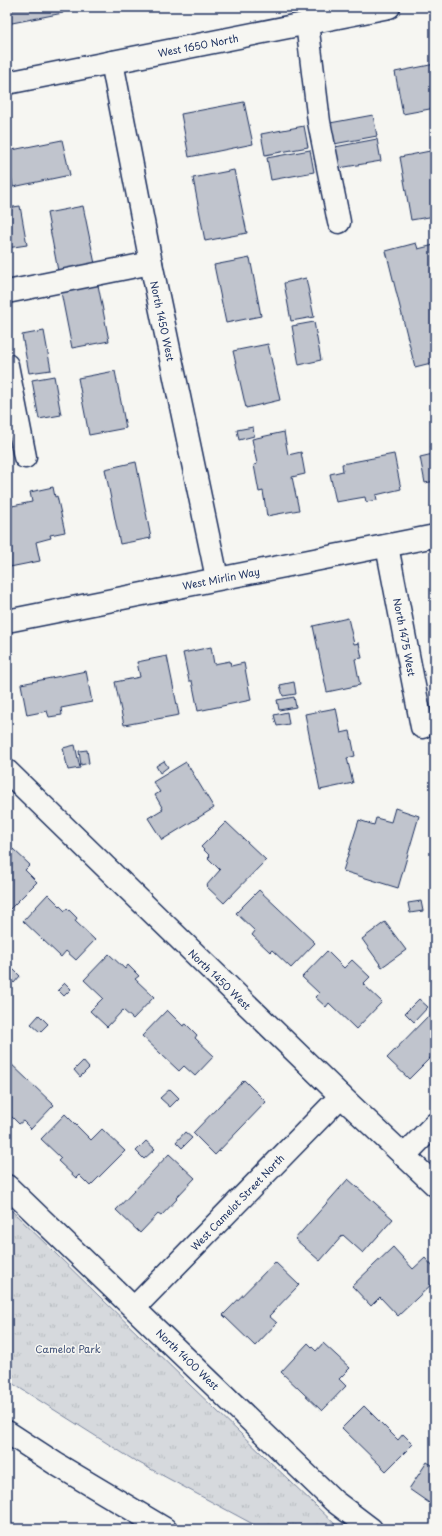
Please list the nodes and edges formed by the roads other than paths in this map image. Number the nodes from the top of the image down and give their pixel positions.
1 (389, 7) edge
2 (307, 23) junction
3 (112, 62) junction
4 (7, 83) edge
5 (339, 222) dead end
6 (151, 263) junction
7 (7, 292) edge
8 (7, 365) edge
9 (25, 456) dead end
10 (435, 536) edge
11 (387, 546) junction
12 (217, 578) junction
13 (7, 621) edge
14 (422, 728) dead end
15 (7, 771) edge
16 (340, 1096) junction
17 (435, 1124) edge
18 (404, 1156) junction
19 (435, 1185) edge
20 (7, 1186) edge
21 (134, 1308) junction
22 (7, 1432) edge
23 (165, 1529) edge
24 (371, 1529) edge

1 - 2 main road, West 1650 North
2 - 3 main road, West 1650 North
2 - 5 main road
3 - 4 main road, West 1650 North
3 - 6 main road, North 1450 West
6 - 7 main road
6 - 12 main road, North 1450 West
8 - 9 main road
10 - 11 main road, West Mirlin Way
11 - 12 main road, West Mirlin Way
11 - 14 main road, North 1475 West
12 - 13 main road, West Mirlin Way
15 - 16 main road, North 1450 West
16 - 18 main road, North 1450 West
16 - 21 main road, West Camelot Street North
17 - 18 main road
18 - 19 main road, North 1450 West
20 - 21 main road, North 1400 West
21 - 24 main road, North 1400 West
22 - 23 main road

